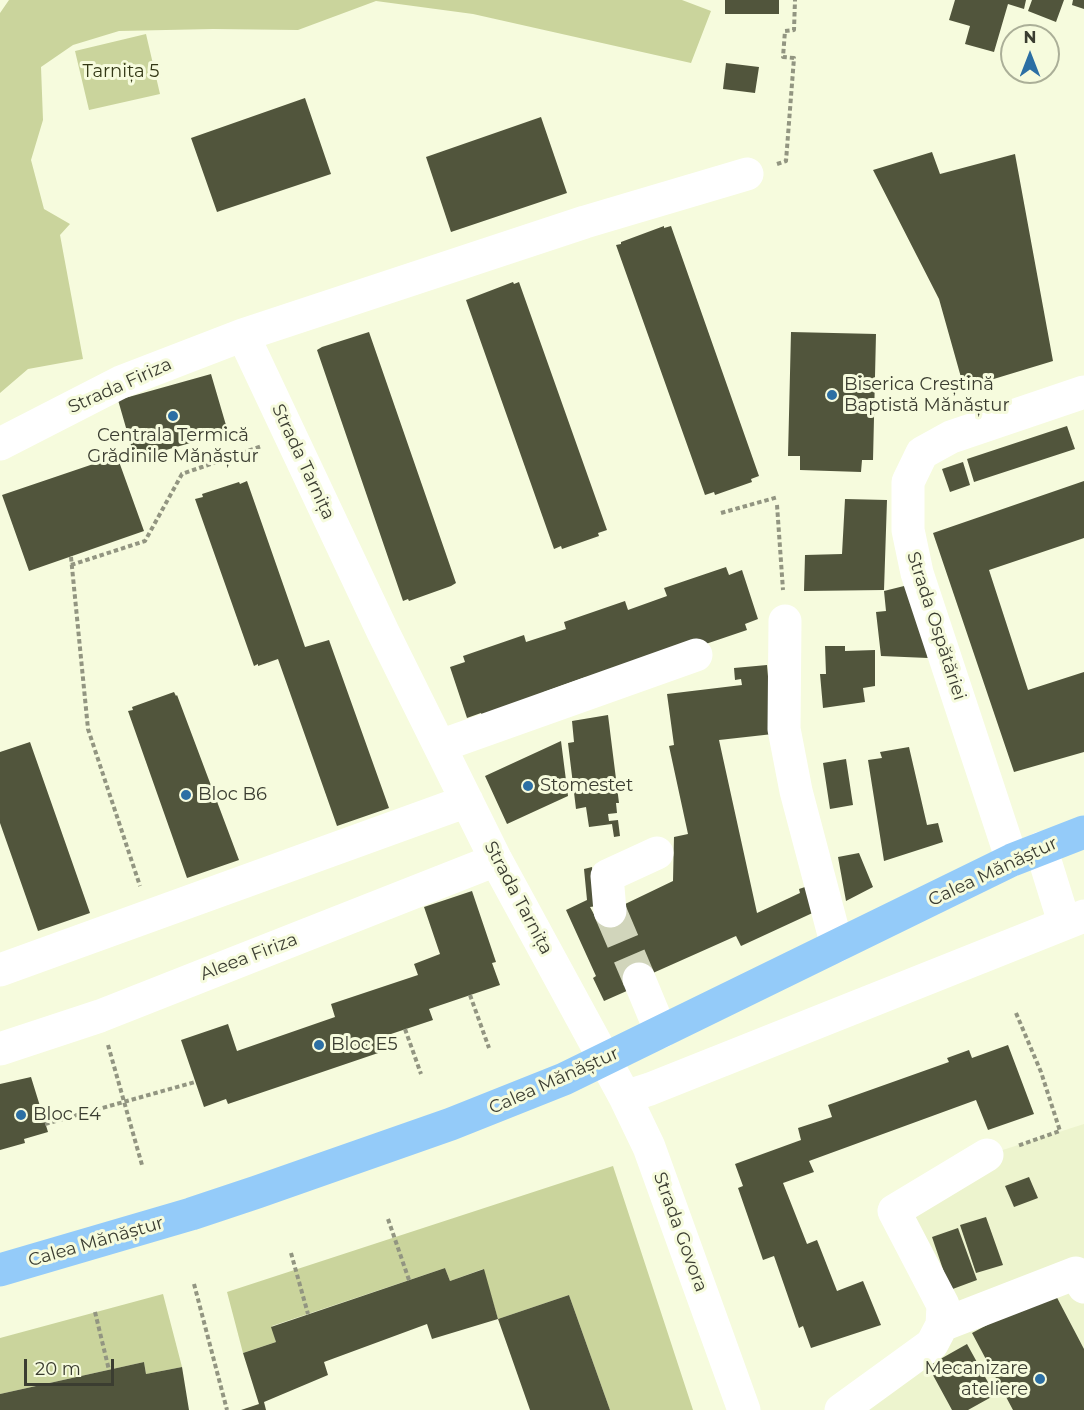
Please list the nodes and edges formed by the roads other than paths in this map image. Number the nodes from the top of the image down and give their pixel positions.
1 (747, 174) dead end
2 (243, 334) junction
3 (1084, 392) edge
4 (0, 444) edge
5 (785, 621) road end
6 (696, 655) dead end
7 (440, 746) junction
8 (467, 801) junction
9 (1084, 832) edge
10 (657, 853) dead end
11 (1027, 854) junction
12 (496, 860) junction
13 (610, 911) tunnel mouth
14 (1078, 923) edge
15 (837, 946) junction
16 (0, 970) edge
17 (639, 979) tunnel mouth
18 (661, 1032) junction
19 (0, 1049) edge
20 (604, 1060) junction
21 (625, 1097) junction
22 (987, 1155) road end
23 (0, 1270) edge
24 (1084, 1287) edge
25 (942, 1324) junction
26 (744, 1410) edge
27 (841, 1410) edge

1 - 2 street
2 - 4 street, Strada Firiza
2 - 7 street, Strada Tarnița
3 - 11 street, Strada Ospătăriei
5 - 15 street
6 - 7 street
7 - 8 street, Strada Tarnița
8 - 12 street, Strada Tarnița
8 - 16 street
9 - 11 main road, Calea Mănăștur
10 - 13 street
11 - 14 street, Strada Ospătăriei
11 - 15 main road, Calea Mănăștur
12 - 19 street, Aleea Firiza
12 - 20 street, Strada Tarnița
14 - 21 street
15 - 18 main road, Calea Mănăștur
17 - 18 street
18 - 20 main road, Calea Mănăștur
20 - 21 street, Strada Govora
20 - 23 main road, Calea Mănăștur
21 - 26 street, Strada Govora
22 - 25 street
24 - 25 street
25 - 27 street

